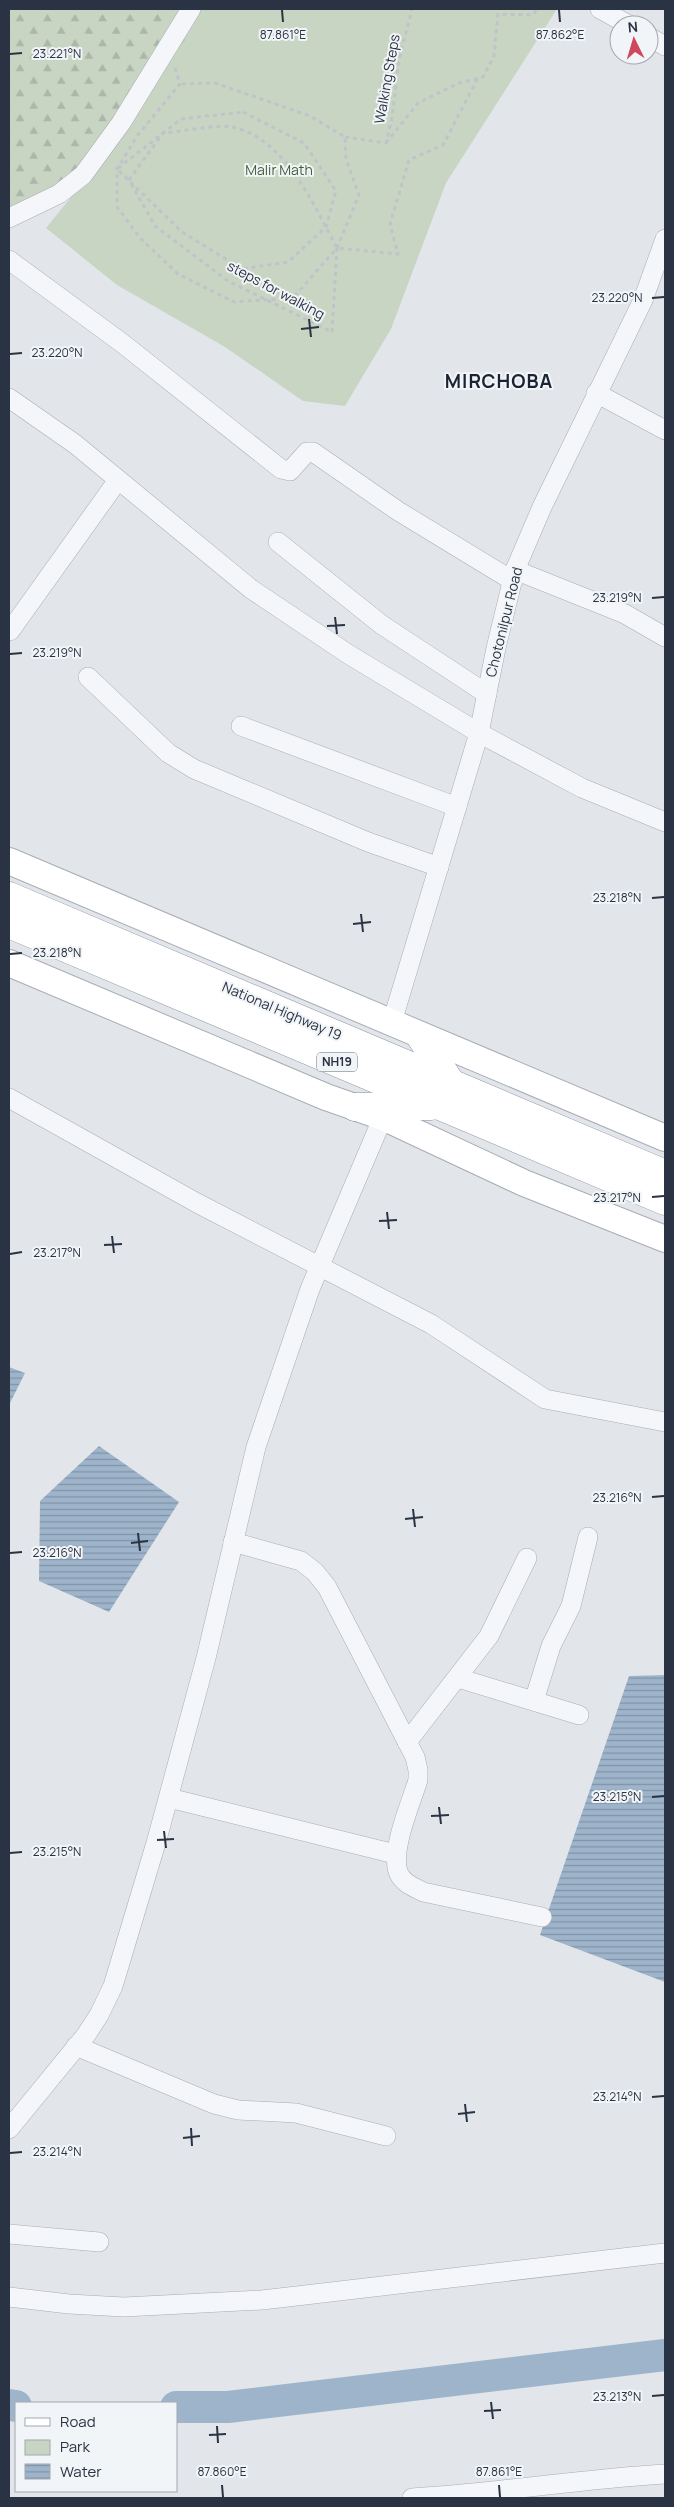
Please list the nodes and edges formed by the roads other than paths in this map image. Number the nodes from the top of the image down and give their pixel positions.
1 (191, 9) edge
2 (9, 218) edge
3 (664, 246) edge
4 (9, 260) edge
5 (596, 393) junction
6 (9, 398) edge
7 (665, 430) edge
8 (118, 480) junction
9 (278, 542) dead end
10 (514, 575) junction
11 (10, 632) dead end
12 (665, 637) edge
13 (88, 677) dead end
14 (487, 694) junction
15 (241, 726) dead end
16 (479, 733) junction
17 (457, 807) junction
18 (665, 822) edge
19 (9, 861) edge
20 (439, 867) junction
21 (9, 896) edge
22 (9, 924) edge
23 (9, 963) edge
24 (392, 1022) junction
25 (420, 1036) junction
26 (447, 1095) junction
27 (9, 1098) edge
28 (355, 1107) junction
29 (383, 1117) junction
30 (665, 1138) edge
31 (665, 1174) edge
32 (665, 1202) edge
33 (665, 1239) edge
34 (318, 1267) junction
35 (665, 1422) edge
36 (588, 1537) dead end
37 (233, 1542) junction
38 (527, 1558) dead end
39 (458, 1678) junction
40 (534, 1701) junction
41 (579, 1715) dead end
42 (407, 1742) junction
43 (168, 1798) junction
44 (395, 1854) junction
45 (542, 1917) dead end
46 (76, 2046) junction
47 (9, 2129) edge
48 (386, 2136) dead end
49 (9, 2234) edge
50 (99, 2242) dead end
51 (665, 2252) edge
52 (9, 2296) edge
53 (665, 2474) edge
54 (412, 2498) edge

1 - 2 street
3 - 5 street, Chotonilpur Road
4 - 10 street
5 - 7 street
5 - 10 street, Chotonilpur Road
6 - 8 street
8 - 11 street
8 - 16 street
9 - 14 street
10 - 12 street
10 - 14 street, Chotonilpur Road
13 - 20 street
14 - 16 street, Chotonilpur Road
15 - 17 street
16 - 17 street, Chotonilpur Road
16 - 18 street
17 - 20 street, Chotonilpur Road
19 - 24 main road
20 - 24 street, Chotonilpur Road
21 - 26 highway, National Highway 19 / NH19
22 - 26 highway, NH19
23 - 28 main road
24 - 25 main road
25 - 26 highway
25 - 30 main road
26 - 28 highway
26 - 31 highway, National Highway 19 / NH19
26 - 32 highway, NH19
27 - 34 street
28 - 29 main road
29 - 33 main road
29 - 34 street
34 - 35 street
34 - 37 street
36 - 40 street
37 - 42 street
37 - 43 street
38 - 39 street
39 - 40 street
39 - 42 street
40 - 41 street
42 - 44 street
43 - 44 street
43 - 46 street
44 - 45 street
46 - 47 street
46 - 48 street
49 - 50 street
51 - 52 street
53 - 54 street

